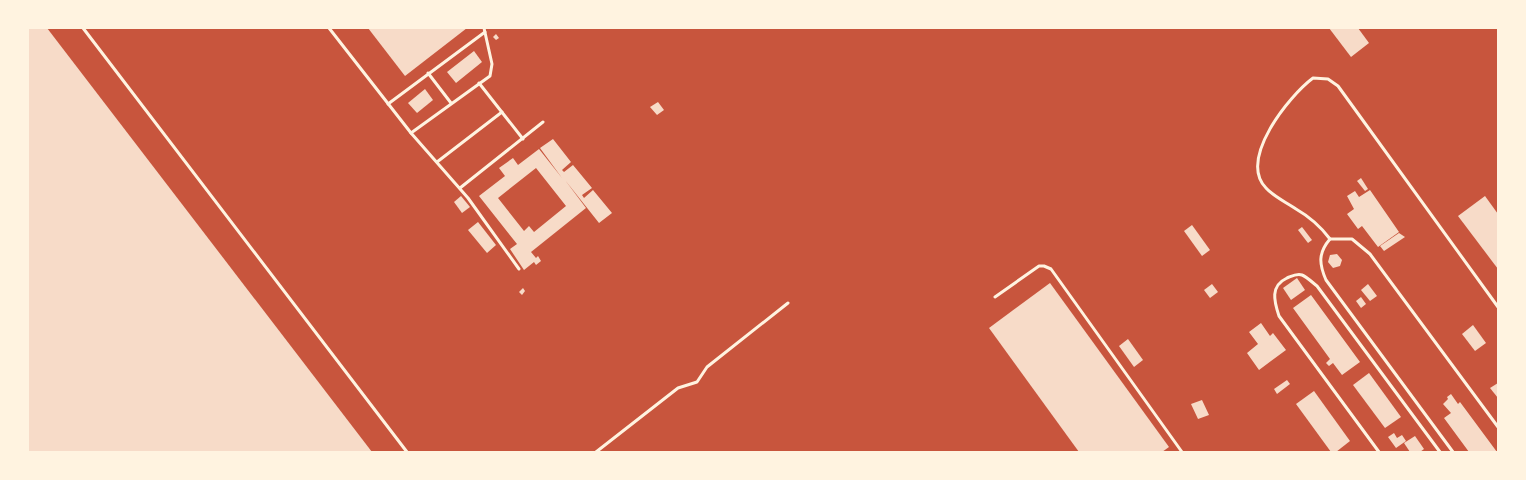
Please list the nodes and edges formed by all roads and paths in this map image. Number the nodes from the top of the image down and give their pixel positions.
1 (84, 28) edge
2 (329, 28) edge
3 (484, 30) edge
4 (428, 74) junction
5 (479, 83) junction
6 (388, 104) junction
7 (451, 104) junction
8 (502, 112) junction
9 (543, 122) dead end
10 (411, 133) junction
11 (523, 139) junction
12 (437, 162) junction
13 (460, 188) junction
14 (1330, 239) junction
15 (519, 269) dead end
16 (995, 297) dead end
17 (788, 303) dead end
18 (1498, 307) edge
19 (1498, 427) edge
20 (407, 452) edge
21 (596, 452) edge
22 (1182, 452) edge
23 (1379, 452) edge
24 (1440, 452) edge
25 (1453, 452) edge

1 - 20 lane
2 - 6 lane
3 - 4 lane
3 - 5 lane
4 - 6 lane
4 - 7 lane
5 - 7 lane
5 - 8 lane
6 - 10 lane
7 - 10 lane
8 - 11 lane
8 - 12 lane
9 - 11 lane
10 - 12 lane
11 - 13 lane
12 - 13 lane
13 - 15 lane
14 - 18 lane
14 - 19 lane
14 - 25 lane
16 - 22 lane
17 - 21 lane
23 - 24 lane

